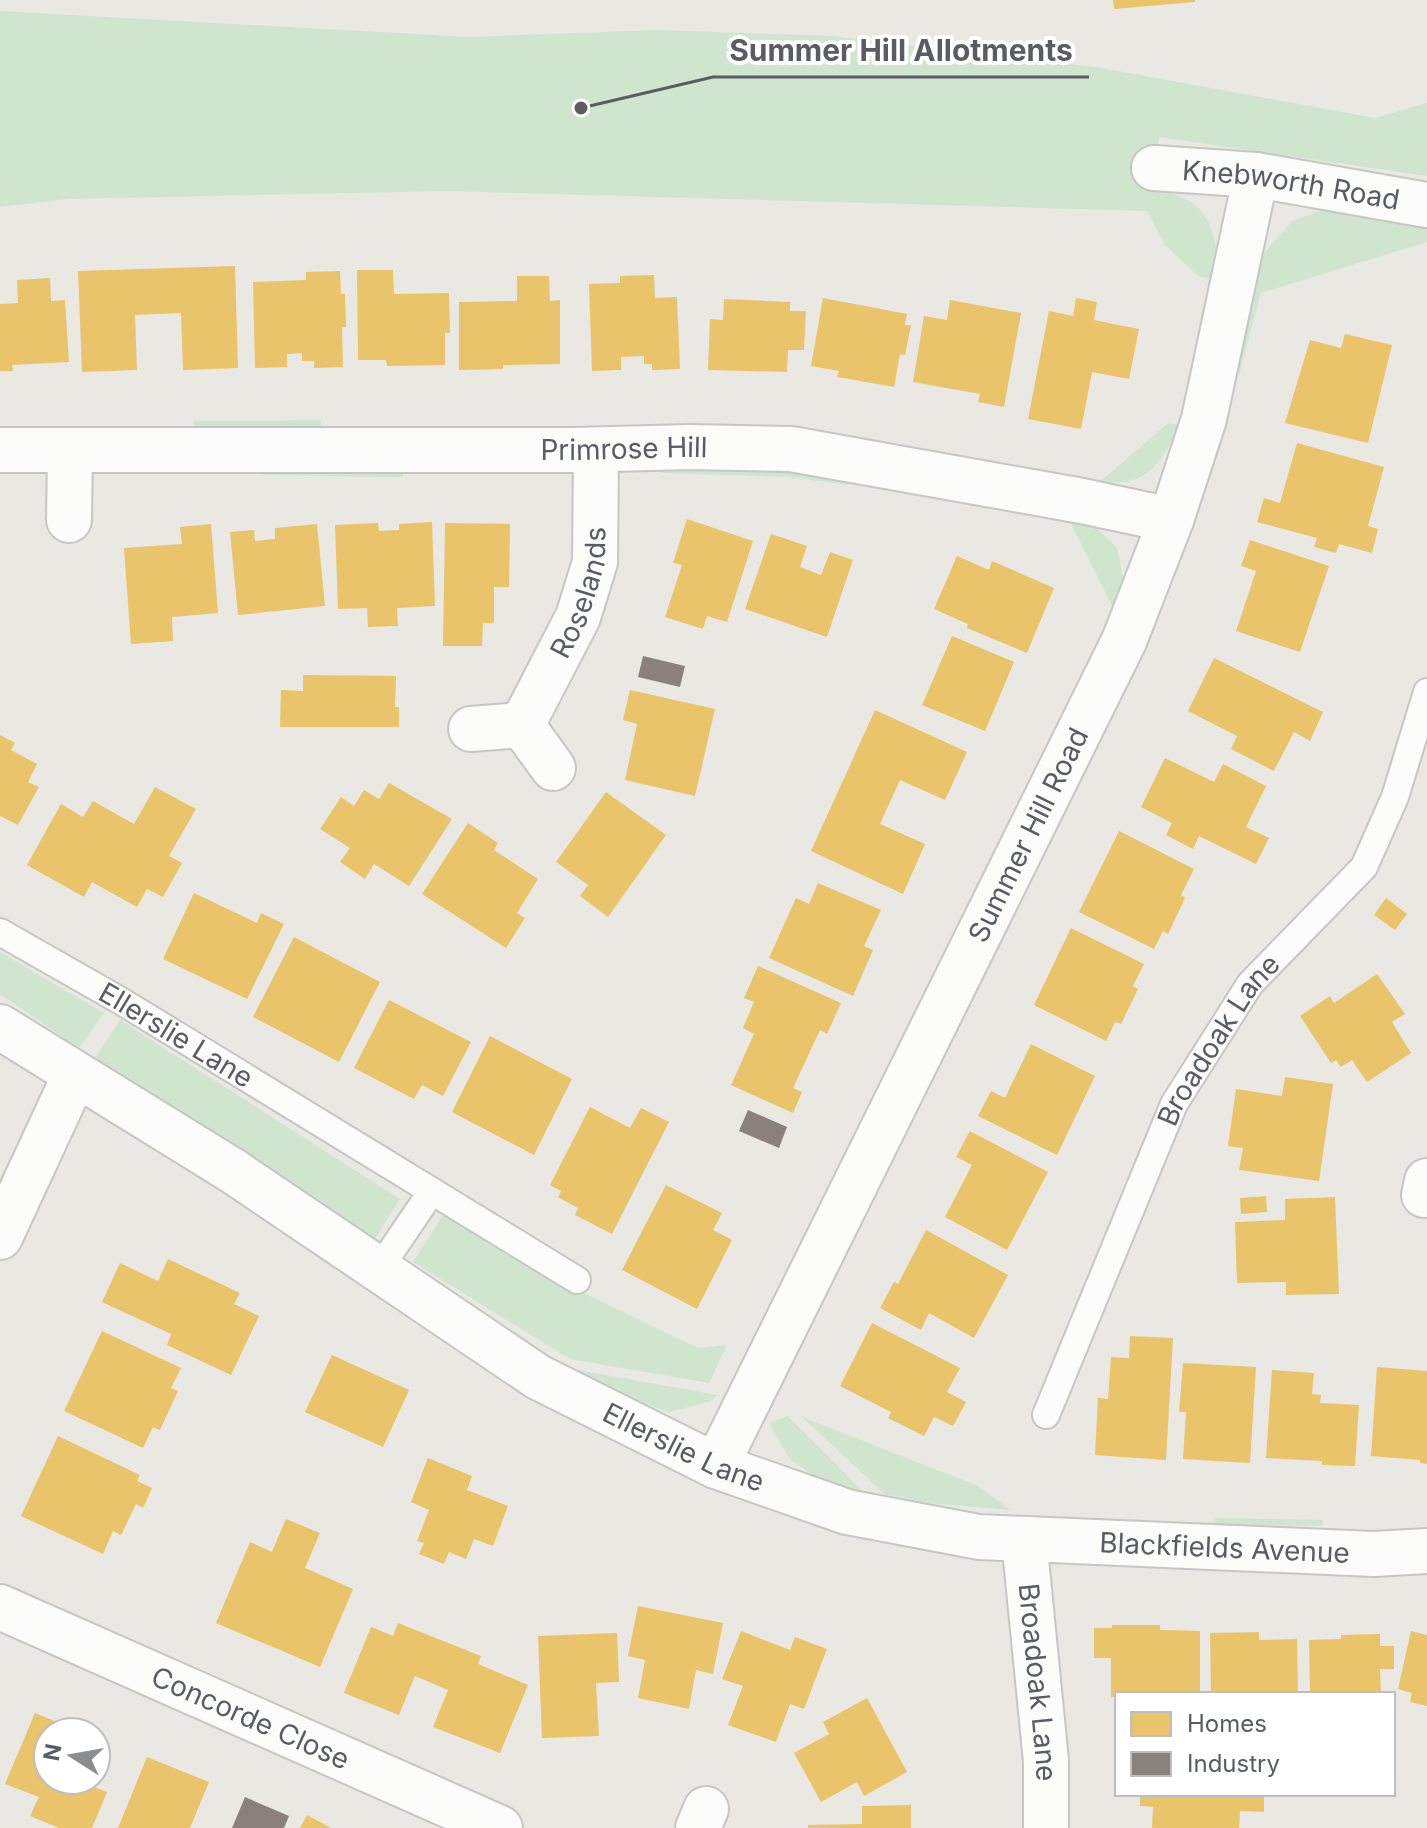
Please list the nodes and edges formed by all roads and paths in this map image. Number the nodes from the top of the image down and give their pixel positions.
1 (1154, 168) dead end
2 (1256, 175) junction
3 (1427, 205) edge
4 (0, 450) edge
5 (70, 450) junction
6 (596, 450) junction
7 (69, 520) dead end
8 (1171, 520) junction
9 (1427, 692) edge
10 (522, 725) junction
11 (471, 729) dead end
12 (553, 768) dead end
13 (0, 932) edge
14 (0, 1027) edge
15 (75, 1075) junction
16 (432, 1191) junction
17 (0, 1237) edge
18 (379, 1269) junction
19 (577, 1280) dead end
20 (1046, 1415) dead end
21 (716, 1466) junction
22 (1024, 1539) junction
23 (1427, 1551) edge
24 (0, 1607) edge
25 (500, 1828) edge
26 (1046, 1828) edge

1 - 2 street, Knebworth Road
2 - 3 street, Knebworth Road
2 - 8 street, Summer Hill Road
4 - 5 street, Primrose Hill
5 - 6 street, Primrose Hill
5 - 7 street
6 - 8 street, Primrose Hill
6 - 10 street, Roselands
8 - 21 street, Summer Hill Road
9 - 20 lane, Broadoak Lane
10 - 11 street
10 - 12 street
13 - 16 lane, Ellerslie Lane
14 - 15 street, Ellerslie Lane
15 - 17 street
15 - 18 street, Ellerslie Lane
16 - 18 lane
16 - 19 lane, Ellerslie Lane
18 - 21 street, Ellerslie Lane
21 - 22 street, Ellerslie Lane
22 - 23 street, Blackfields Avenue
22 - 26 street, Broadoak Lane
24 - 25 street, Concorde Close

